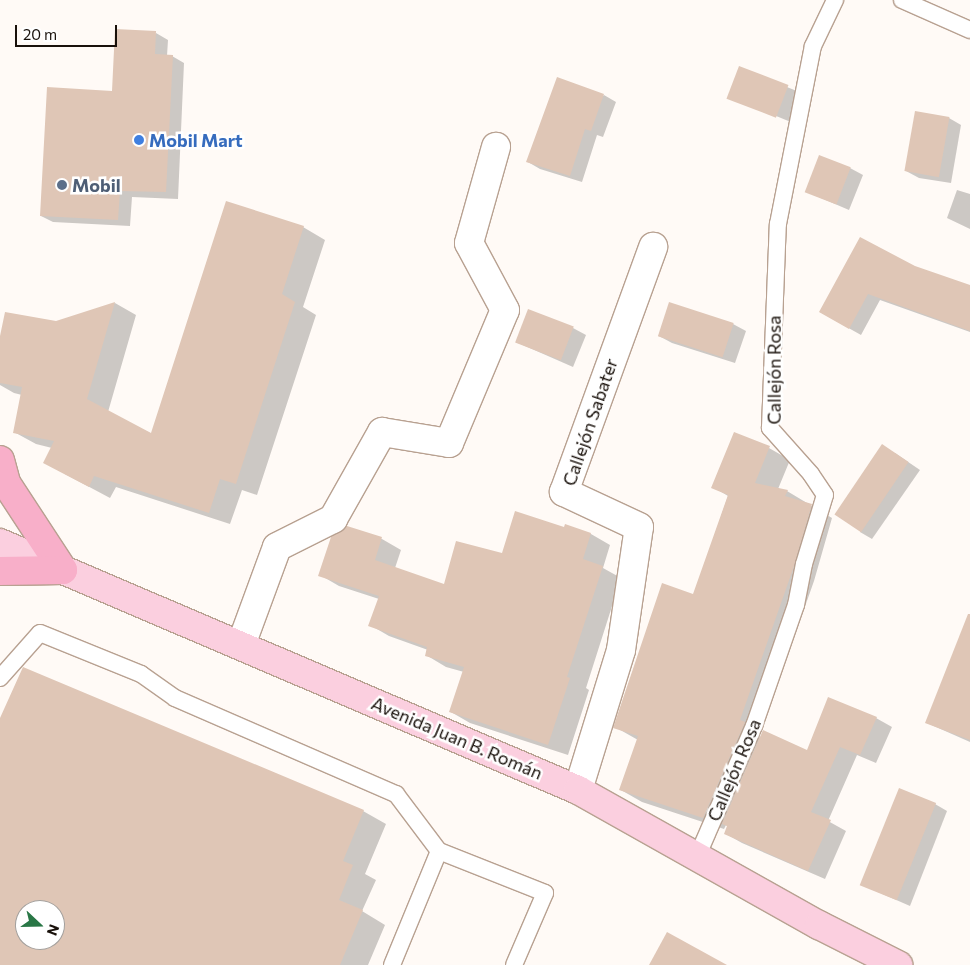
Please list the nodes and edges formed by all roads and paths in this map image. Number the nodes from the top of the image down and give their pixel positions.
1 (835, 0) edge
2 (902, 0) edge
3 (970, 30) edge
4 (496, 147) dead end
5 (653, 247) dead end
6 (0, 460) edge
7 (0, 543) edge
8 (63, 570) junction
9 (0, 571) edge
10 (241, 645) junction
11 (0, 678) edge
12 (578, 790) junction
13 (439, 851) junction
14 (697, 857) junction
15 (392, 965) edge
16 (514, 965) edge
17 (898, 965) edge

1 - 14 lane, Callejón Rosa
2 - 3 lane
4 - 10 street
5 - 12 street, Callejón Sabater
6 - 8 highway
7 - 8 main road, Avenida Juan B. Román
8 - 9 highway
8 - 10 main road, Avenida Juan B. Román
10 - 12 main road, Avenida Juan B. Román
11 - 13 lane
12 - 14 main road, Avenida Juan B. Román
13 - 15 lane
13 - 16 lane
14 - 17 main road, Avenida Juan B. Román

